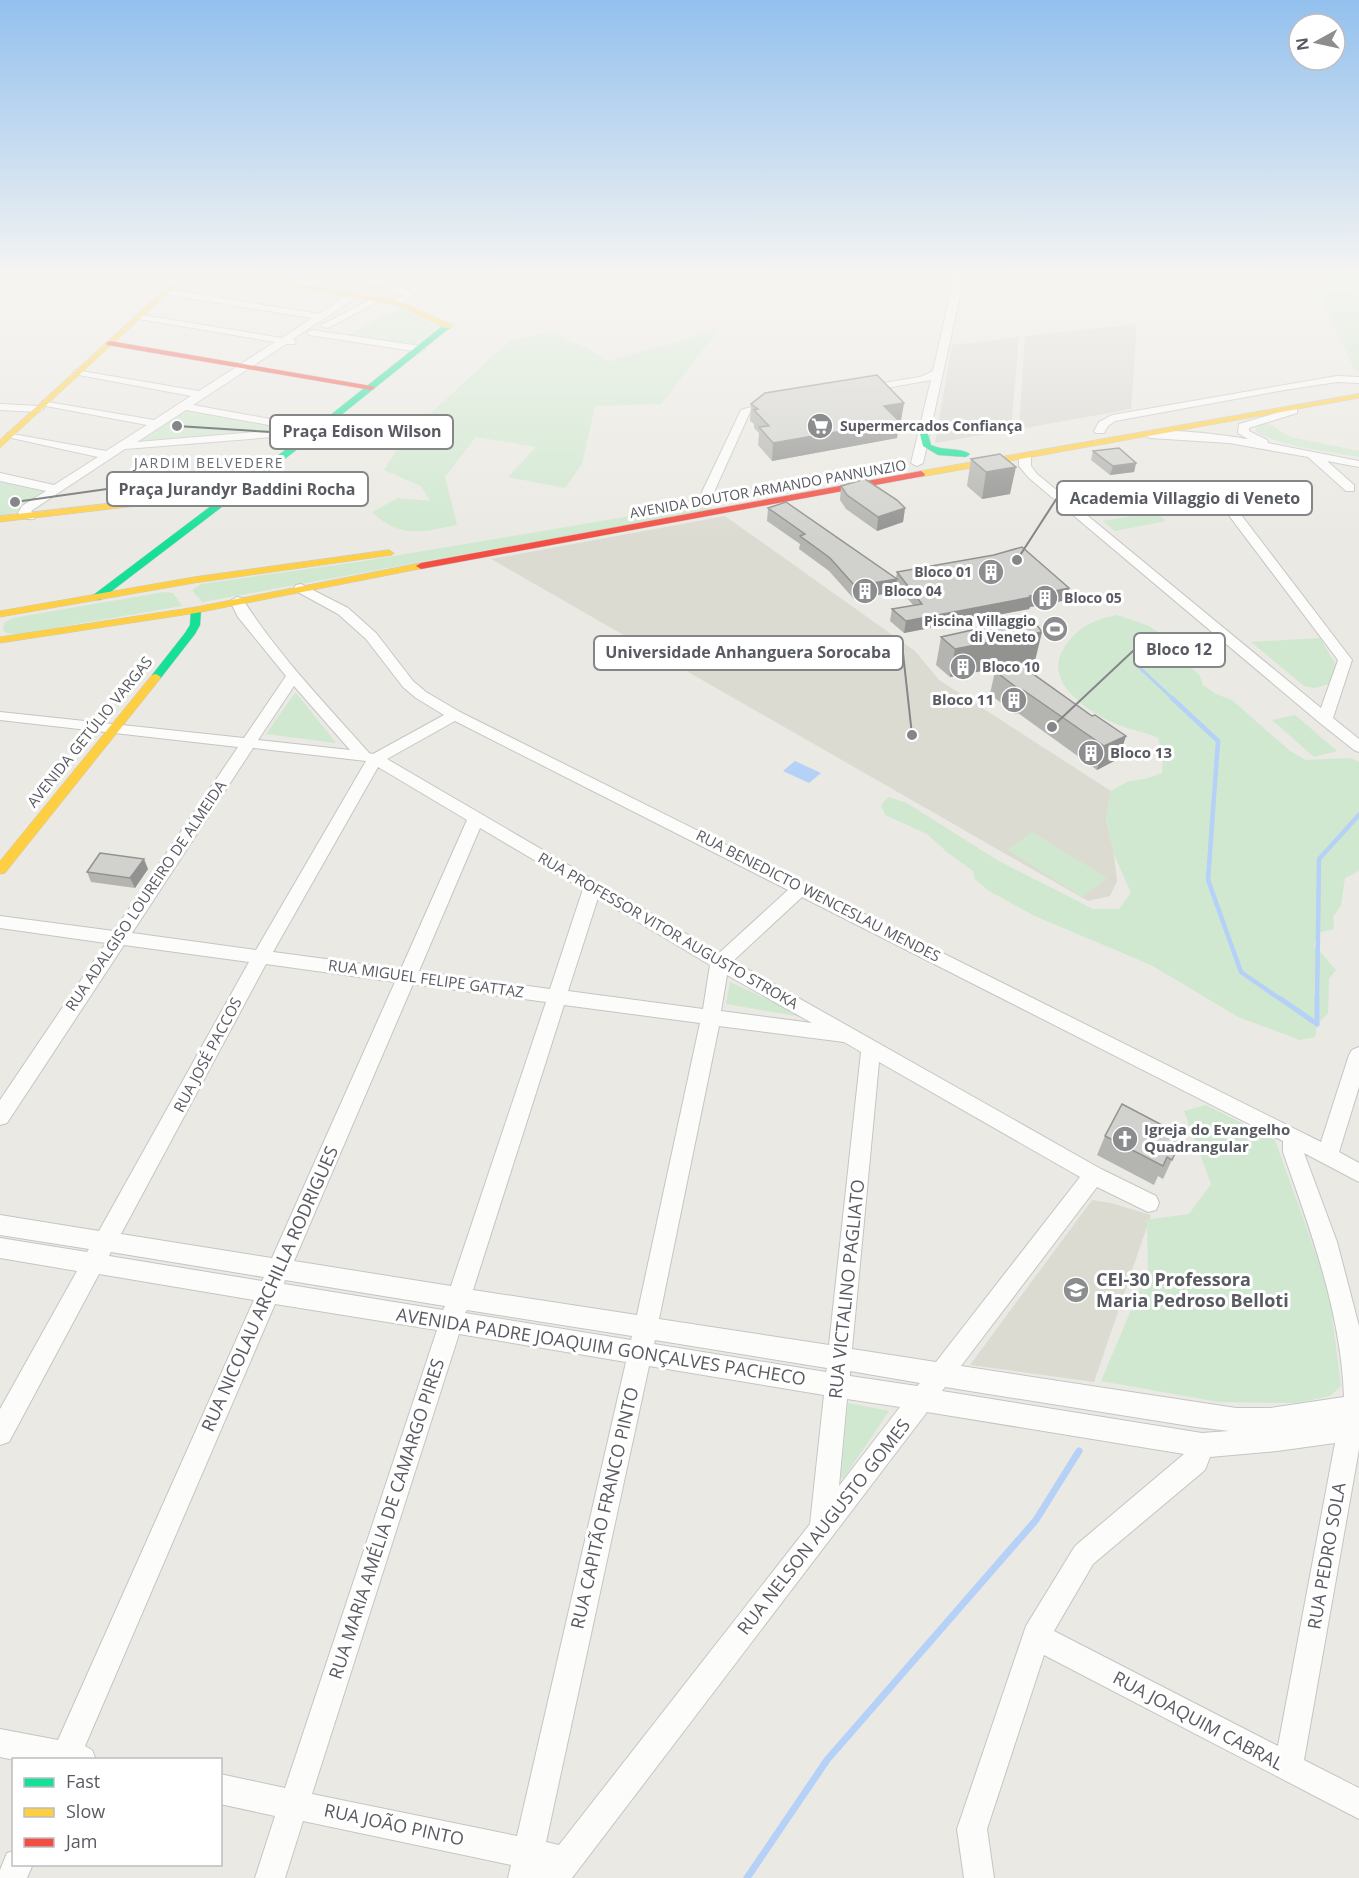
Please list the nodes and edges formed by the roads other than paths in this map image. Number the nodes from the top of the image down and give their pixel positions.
1 (86, 366) edge
2 (225, 366) edge
3 (249, 366) edge
4 (399, 366) edge
5 (940, 366) edge
6 (243, 369) junction
7 (79, 372) junction
8 (938, 373) junction
9 (912, 382) junction
10 (1359, 382) edge
11 (371, 388) junction
12 (855, 390) edge
13 (933, 391) junction
14 (201, 395) junction
15 (1359, 396) edge
16 (788, 401) edge
17 (1333, 402) junction
18 (0, 406) edge
19 (42, 406) junction
20 (184, 406) junction
21 (156, 424) junction
22 (316, 431) junction
23 (924, 434) junction
24 (11, 435) junction
25 (1142, 436) junction
26 (1062, 437) junction
27 (0, 446) edge
28 (121, 446) junction
29 (1046, 446) junction
30 (1077, 447) junction
31 (1296, 452) junction
32 (966, 454) junction
33 (107, 455) junction
34 (1312, 455) junction
35 (1025, 457) junction
36 (1332, 459) junction
37 (989, 462) junction
38 (917, 463) junction
39 (1359, 465) edge
40 (1033, 476) junction
41 (0, 477) edge
42 (898, 479) junction
43 (1354, 484) edge
44 (1212, 485) dead end
45 (55, 489) junction
46 (236, 491) junction
47 (196, 497) junction
48 (712, 498) junction
49 (1359, 500) edge
50 (726, 510) junction
51 (211, 512) junction
52 (30, 516) junction
53 (0, 519) edge
54 (562, 524) dead end
55 (400, 551) dead end
56 (156, 553) junction
57 (176, 584) junction
58 (302, 588) junction
59 (96, 598) junction
60 (237, 601) junction
61 (33, 609) junction
62 (196, 610) junction
63 (0, 614) edge
64 (158, 616) junction
65 (0, 622) edge
66 (0, 634) edge
67 (27, 636) junction
68 (0, 640) edge
69 (1352, 660) edge
70 (294, 676) junction
71 (1302, 700) junction
72 (1333, 701) junction
73 (455, 715) junction
74 (0, 716) edge
75 (1325, 720) junction
76 (106, 727) junction
77 (249, 742) junction
78 (1359, 747) edge
79 (370, 758) junction
80 (477, 819) junction
81 (0, 849) edge
82 (0, 870) edge
83 (593, 886) junction
84 (800, 889) junction
85 (0, 922) edge
86 (118, 938) junction
87 (261, 957) junction
88 (720, 962) junction
89 (408, 976) junction
90 (558, 997) junction
91 (711, 1017) junction
92 (862, 1042) junction
93 (1359, 1055) edge
94 (0, 1117) edge
95 (1293, 1137) junction
96 (1327, 1156) junction
97 (1359, 1173) edge
98 (1094, 1175) junction
99 (1148, 1203) dead end
100 (0, 1225) edge
101 (106, 1242) junction
102 (0, 1248) edge
103 (94, 1264) junction
104 (279, 1270) junction
105 (269, 1293) junction
106 (459, 1299) junction
107 (451, 1324) junction
108 (645, 1329) junction
109 (640, 1354) junction
110 (839, 1359) junction
111 (940, 1376) junction
112 (837, 1385) junction
113 (923, 1400) junction
114 (1196, 1415) junction
115 (1356, 1416) edge
116 (0, 1433) edge
117 (1202, 1445) junction
118 (822, 1531) junction
119 (1036, 1636) junction
120 (0, 1743) edge
121 (71, 1758) edge
122 (1288, 1768) junction
123 (222, 1789) edge
124 (295, 1804) junction
125 (1359, 1804) edge
126 (525, 1866) edge
127 (560, 1870) edge
128 (270, 1878) edge
129 (979, 1878) edge

1 - 7 main road
2 - 6 main road
3 - 6 street
4 - 11 main road
5 - 8 street
6 - 11 main road
6 - 14 street
7 - 14 street
7 - 19 main road
8 - 9 street
8 - 13 street
9 - 12 street
9 - 13 street
10 - 26 main road, AVENIDA DOUTOR ARMANDO PANNUNZIO
11 - 22 main road
13 - 23 street
14 - 20 street
15 - 17 main road, AVENIDA DOUTOR ARMANDO PANNUNZIO
16 - 48 street
17 - 25 main road, AVENIDA DOUTOR ARMANDO PANNUNZIO
17 - 31 street
18 - 19 street
19 - 21 street
19 - 24 main road
20 - 21 street
20 - 22 street
21 - 28 street
22 - 28 street
22 - 46 main road
23 - 32 main road
23 - 38 street
24 - 27 main road
24 - 33 street
25 - 30 main road, AVENIDA DOUTOR ARMANDO PANNUNZIO
25 - 31 street
26 - 29 main road, AVENIDA DOUTOR ARMANDO PANNUNZIO
26 - 30 main road
28 - 33 street
29 - 30 main road, AVENIDA DOUTOR ARMANDO PANNUNZIO
29 - 32 main road, AVENIDA DOUTOR ARMANDO PANNUNZIO
29 - 35 main road, AVENIDA DOUTOR ARMANDO PANNUNZIO
31 - 34 street
32 - 38 main road, AVENIDA DOUTOR ARMANDO PANNUNZIO
33 - 45 street
34 - 36 street
34 - 43 street
35 - 37 main road, AVENIDA DOUTOR ARMANDO PANNUNZIO
35 - 40 street
36 - 39 street
36 - 43 street
37 - 40 street
37 - 42 main road, AVENIDA DOUTOR ARMANDO PANNUNZIO
38 - 42 main road
38 - 48 main road, AVENIDA DOUTOR ARMANDO PANNUNZIO
39 - 43 street
40 - 71 street
41 - 45 street
42 - 50 main road, AVENIDA DOUTOR ARMANDO PANNUNZIO
43 - 49 street
44 - 69 street
45 - 52 street
46 - 47 main road
46 - 51 main road
47 - 51 main road
47 - 52 main road
48 - 50 main road
48 - 54 main road, AVENIDA DOUTOR ARMANDO PANNUNZIO
50 - 58 main road, AVENIDA DOUTOR ARMANDO PANNUNZIO
51 - 56 main road
52 - 53 main road
55 - 57 main road
56 - 57 main road
56 - 59 main road
57 - 59 main road
57 - 62 main road
58 - 60 main road, AVENIDA DOUTOR ARMANDO PANNUNZIO
58 - 73 street, RUA BENEDICTO WENCESLAU MENDES
59 - 61 main road
60 - 62 main road, AVENIDA DOUTOR ARMANDO PANNUNZIO
60 - 70 street, RUA PROFESSOR VITOR AUGUSTO STROKA
61 - 63 main road
61 - 65 main road
62 - 64 main road, AVENIDA DOUTOR ARMANDO PANNUNZIO
62 - 76 main road, AVENIDA GETÚLIO VARGAS
64 - 67 main road, AVENIDA DOUTOR ARMANDO PANNUNZIO
64 - 76 main road, AVENIDA GETÚLIO VARGAS
66 - 67 main road
67 - 68 main road, AVENIDA DOUTOR ARMANDO PANNUNZIO
69 - 72 street
70 - 77 street, RUA ADALGISO LOUREIRO DE ALMEIDA
70 - 79 street, RUA PROFESSOR VITOR AUGUSTO STROKA
71 - 72 street
71 - 75 street
72 - 75 street
73 - 79 street
73 - 84 street, RUA BENEDICTO WENCESLAU MENDES
74 - 76 street
75 - 78 street
76 - 77 street
76 - 81 main road, AVENIDA GETÚLIO VARGAS
76 - 82 main road, AVENIDA GETÚLIO VARGAS
77 - 79 street
77 - 86 street, RUA ADALGISO LOUREIRO DE ALMEIDA
79 - 80 street, RUA PROFESSOR VITOR AUGUSTO STROKA
79 - 87 street, RUA JOSÉ PACCOS
80 - 83 street, RUA PROFESSOR VITOR AUGUSTO STROKA
80 - 89 street, RUA NICOLAU ARCHILLA RODRIGUES
83 - 88 street, RUA PROFESSOR VITOR AUGUSTO STROKA
83 - 90 street, RUA MARIA AMÉLIA DE CAMARGO PIRES
84 - 88 street
84 - 95 street, RUA BENEDICTO WENCESLAU MENDES
85 - 86 street, RUA MIGUEL FELIPE GATTAZ
86 - 87 street, RUA MIGUEL FELIPE GATTAZ
86 - 94 street, RUA ADALGISO LOUREIRO DE ALMEIDA
87 - 89 street, RUA MIGUEL FELIPE GATTAZ
87 - 101 street, RUA JOSÉ PACCOS
88 - 91 street, RUA CAPITÃO FRANCO PINTO
88 - 92 street, RUA PROFESSOR VITOR AUGUSTO STROKA
89 - 90 street, RUA MIGUEL FELIPE GATTAZ
89 - 104 street, RUA NICOLAU ARCHILLA RODRIGUES
90 - 91 street, RUA MIGUEL FELIPE GATTAZ
90 - 106 street, RUA MARIA AMÉLIA DE CAMARGO PIRES
91 - 92 street, RUA MIGUEL FELIPE GATTAZ
91 - 108 street, RUA CAPITÃO FRANCO PINTO
92 - 98 street, RUA PROFESSOR VITOR AUGUSTO STROKA
92 - 110 street, RUA VICTALINO PAGLIATO
93 - 96 street
95 - 96 street, RUA BENEDICTO WENCESLAU MENDES
95 - 115 street, RUA PEDRO SOLA
96 - 97 street, RUA BENEDICTO WENCESLAU MENDES
98 - 99 street, RUA PROFESSOR VITOR AUGUSTO STROKA
98 - 111 street, RUA NELSON AUGUSTO GOMES
100 - 101 street, AVENIDA PADRE JOAQUIM GONÇALVES PACHECO
101 - 103 street, RUA JOSÉ PACCOS
101 - 104 street, AVENIDA PADRE JOAQUIM GONÇALVES PACHECO
102 - 103 street, AVENIDA PADRE JOAQUIM GONÇALVES PACHECO
103 - 105 street, AVENIDA PADRE JOAQUIM GONÇALVES PACHECO
103 - 116 street, RUA JOSÉ PACCOS
104 - 105 street, RUA NICOLAU ARCHILLA RODRIGUES
104 - 106 street, AVENIDA PADRE JOAQUIM GONÇALVES PACHECO
105 - 107 street, AVENIDA PADRE JOAQUIM GONÇALVES PACHECO
105 - 121 street, RUA NICOLAU ARCHILLA RODRIGUES
106 - 107 street, RUA MARIA AMÉLIA DE CAMARGO PIRES
106 - 108 street, AVENIDA PADRE JOAQUIM GONÇALVES PACHECO
107 - 109 street, AVENIDA PADRE JOAQUIM GONÇALVES PACHECO
107 - 124 street, RUA MARIA AMÉLIA DE CAMARGO PIRES
108 - 109 street, RUA CAPITÃO FRANCO PINTO
108 - 110 street, AVENIDA PADRE JOAQUIM GONÇALVES PACHECO
109 - 112 street, AVENIDA PADRE JOAQUIM GONÇALVES PACHECO
109 - 126 street, RUA CAPITÃO FRANCO PINTO
110 - 111 street, AVENIDA PADRE JOAQUIM GONÇALVES PACHECO
110 - 112 street, RUA VICTALINO PAGLIATO
111 - 113 street, RUA NELSON AUGUSTO GOMES
111 - 114 street, AVENIDA PADRE JOAQUIM GONÇALVES PACHECO
112 - 113 street, AVENIDA PADRE JOAQUIM GONÇALVES PACHECO
112 - 118 street, RUA VICTALINO PAGLIATO
113 - 117 street, AVENIDA PADRE JOAQUIM GONÇALVES PACHECO
113 - 118 street, RUA NELSON AUGUSTO GOMES
114 - 115 street, AVENIDA PADRE JOAQUIM GONÇALVES PACHECO
114 - 117 street
115 - 117 street, AVENIDA PADRE JOAQUIM GONÇALVES PACHECO
115 - 122 street, RUA PEDRO SOLA
117 - 119 street
118 - 127 street, RUA NELSON AUGUSTO GOMES
119 - 122 street, RUA JOAQUIM CABRAL
119 - 129 street
120 - 121 street
122 - 125 street, RUA JOAQUIM CABRAL
123 - 124 street, RUA JOÃO PINTO
124 - 126 street, RUA JOÃO PINTO
124 - 128 street, RUA MARIA AMÉLIA DE CAMARGO PIRES
126 - 127 street, RUA JOÃO PINTO

